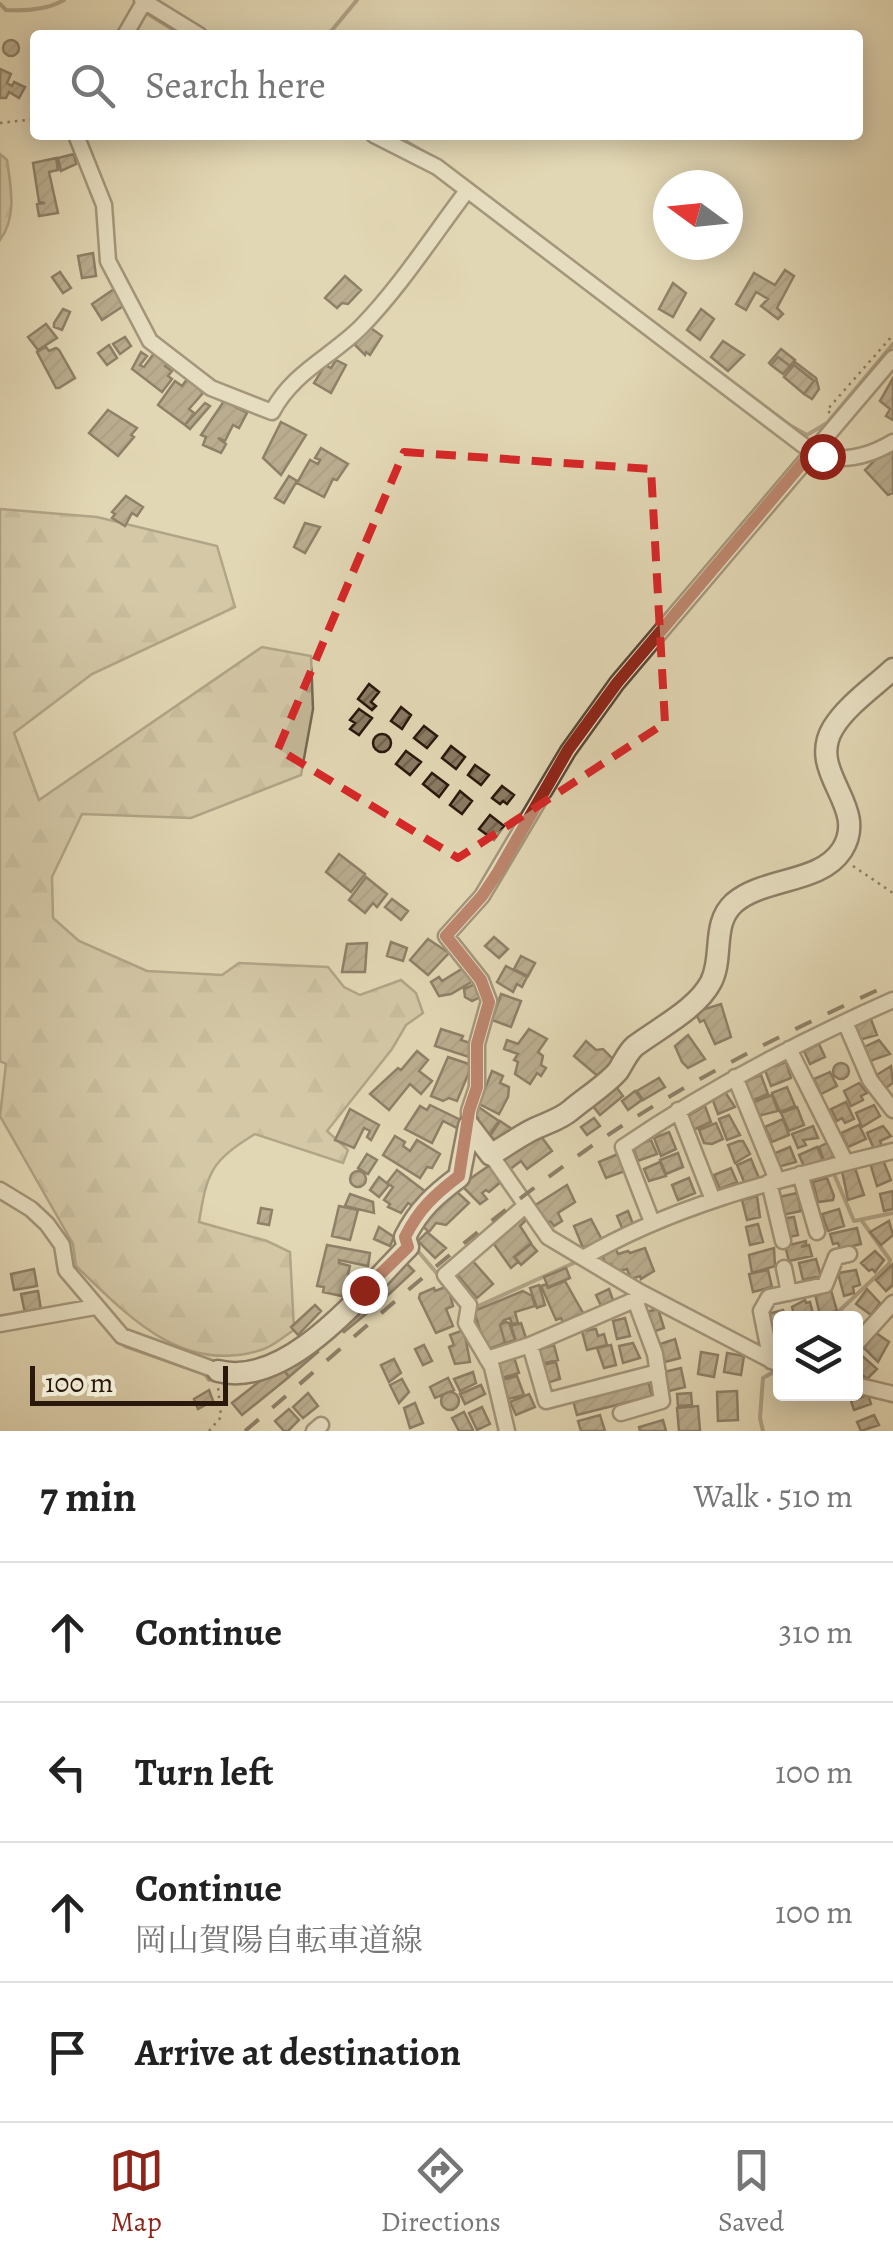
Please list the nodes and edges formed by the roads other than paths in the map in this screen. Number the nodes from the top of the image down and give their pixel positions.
1 (142, 5) edge
2 (128, 30) edge
3 (190, 30) edge
4 (78, 140) edge
5 (385, 140) edge
6 (466, 192) junction
7 (893, 358) edge
8 (893, 442) edge
9 (812, 452) junction
10 (893, 668) edge
11 (893, 1000) edge
12 (844, 1022) junction
13 (789, 1049) junction
14 (735, 1076) junction
15 (678, 1110) junction
16 (893, 1110) edge
17 (468, 1126) junction
18 (893, 1151) edge
19 (491, 1155) junction
20 (846, 1163) junction
21 (802, 1180) junction
22 (772, 1185) junction
23 (0, 1190) edge
24 (712, 1200) junction
25 (525, 1206) junction
26 (652, 1222) junction
27 (818, 1232) dead end
28 (783, 1241) dead end
29 (849, 1254) dead end
30 (583, 1258) junction
31 (784, 1268) dead end
32 (789, 1292) junction
33 (641, 1297) junction
34 (893, 1304) edge
35 (95, 1307) junction
36 (0, 1324) edge
37 (863, 1336) edge
38 (530, 1345) junction
39 (773, 1353) edge
40 (490, 1359) junction
41 (773, 1362) edge
42 (218, 1371) joint
43 (658, 1372) junction
44 (863, 1386) edge
45 (893, 1394) edge
46 (621, 1413) dead end
47 (507, 1431) edge

1 - 2 street
1 - 3 street
4 - 6 street
5 - 6 street
6 - 9 street
7 - 9 street
8 - 9 street
9 - 17 street
10 - 19 main road
11 - 12 street
12 - 13 street
12 - 16 street
13 - 14 street
13 - 20 street
14 - 15 street
14 - 22 street
15 - 24 street
15 - 26 street
17 - 19 main road
17 - 42 main road
18 - 20 street
19 - 25 street
20 - 21 street
21 - 22 street
21 - 27 street
22 - 24 street
22 - 28 street
23 - 35 street
24 - 26 street
25 - 30 street
25 - 40 street
26 - 30 street
29 - 32 street
30 - 33 street
31 - 32 street
32 - 39 street
33 - 38 street
33 - 41 street
33 - 43 street
34 - 37 street
35 - 36 street
35 - 42 street
38 - 40 street
38 - 43 street
40 - 47 street
43 - 46 street
44 - 45 street

